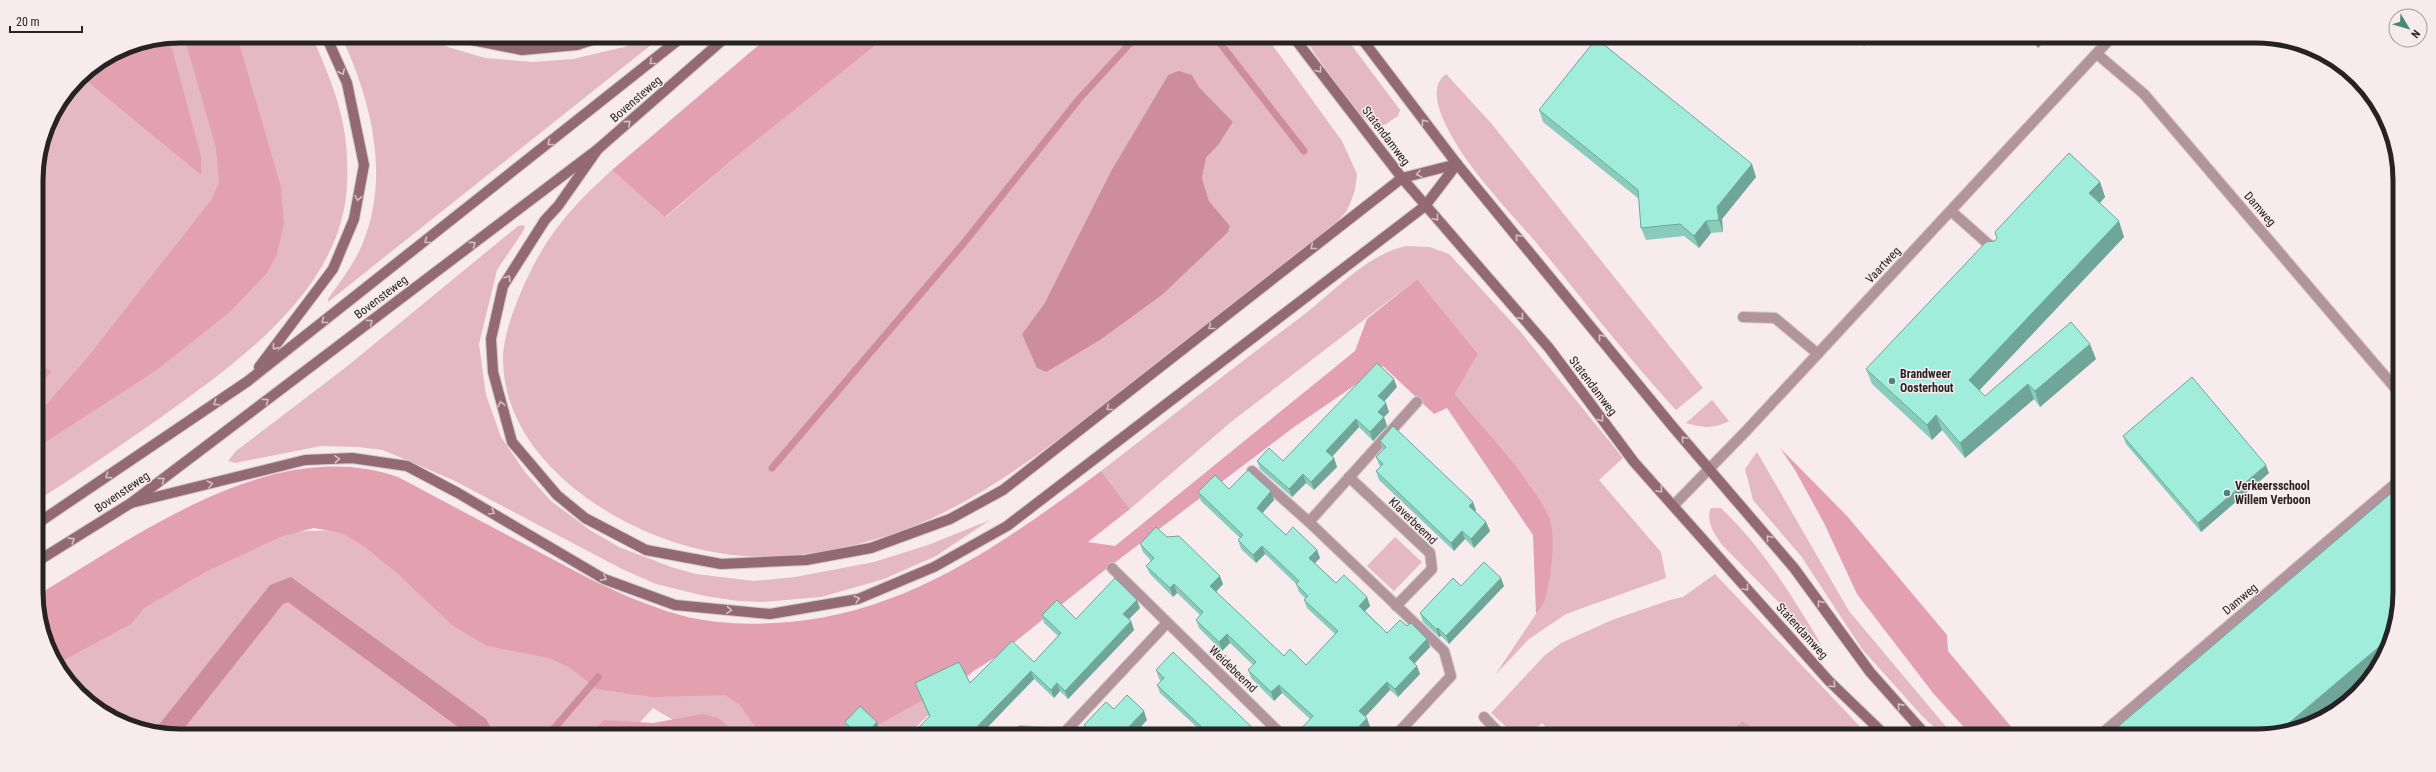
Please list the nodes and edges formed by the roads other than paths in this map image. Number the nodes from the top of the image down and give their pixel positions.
1 (329, 43) edge
2 (487, 43) edge
3 (583, 43) edge
4 (674, 43) edge
5 (719, 43) edge
6 (1298, 43) edge
7 (1365, 43) edge
8 (2107, 43) edge
9 (2097, 54) junction
10 (598, 149) junction
11 (1457, 164) junction
12 (1402, 178) junction
13 (1425, 206) junction
14 (1951, 211) junction
15 (1996, 252) edge
16 (1743, 317) dead end
17 (1818, 354) junction
18 (248, 381) junction
19 (2393, 385) edge
20 (1417, 402) dead end
21 (1709, 468) junction
22 (1252, 471) edge
23 (1349, 477) junction
24 (2393, 486) edge
25 (131, 503) junction
26 (1674, 505) junction
27 (43, 520) edge
28 (1309, 522) junction
29 (43, 558) edge
30 (1112, 568) dead end
31 (1396, 606) junction
32 (1167, 623) junction
33 (1484, 717) dead end
34 (1068, 729) edge
35 (1276, 729) edge
36 (1402, 729) edge
37 (1495, 729) edge
38 (1879, 729) edge
39 (1921, 729) edge
40 (2107, 729) edge

1 -> 18 main road
2 - 3 main road
4 -> 18 main road, Bovensteweg
10 -> 5 main road, Bovensteweg
6 -> 12 main road, Statendamweg
11 -> 7 main road
8 - 9 street, Vaartweg
9 - 14 street, Vaartweg
9 - 19 street, Damweg
12 -> 10 main road
25 -> 10 main road, Bovensteweg
11 -> 12 main road
11 - 13 main road
21 -> 11 main road
12 - 13 main road, Statendamweg
25 -> 13 main road
13 -> 26 main road, Statendamweg
14 - 15 street
14 - 17 street, Vaartweg
16 - 17 street
17 - 21 street, Vaartweg
18 -> 27 main road, Bovensteweg
20 - 23 street
21 - 26 street, Vaartweg
39 -> 21 main road
22 - 28 street
23 - 28 street
23 - 31 street, Klaverbeemd
24 - 40 street, Damweg
29 -> 25 main road, Bovensteweg
26 -> 38 main road, Statendamweg
28 - 31 street
30 - 32 street, Weidebeemd
31 - 36 street
32 - 34 street
32 - 35 street, Weidebeemd
33 - 37 street

